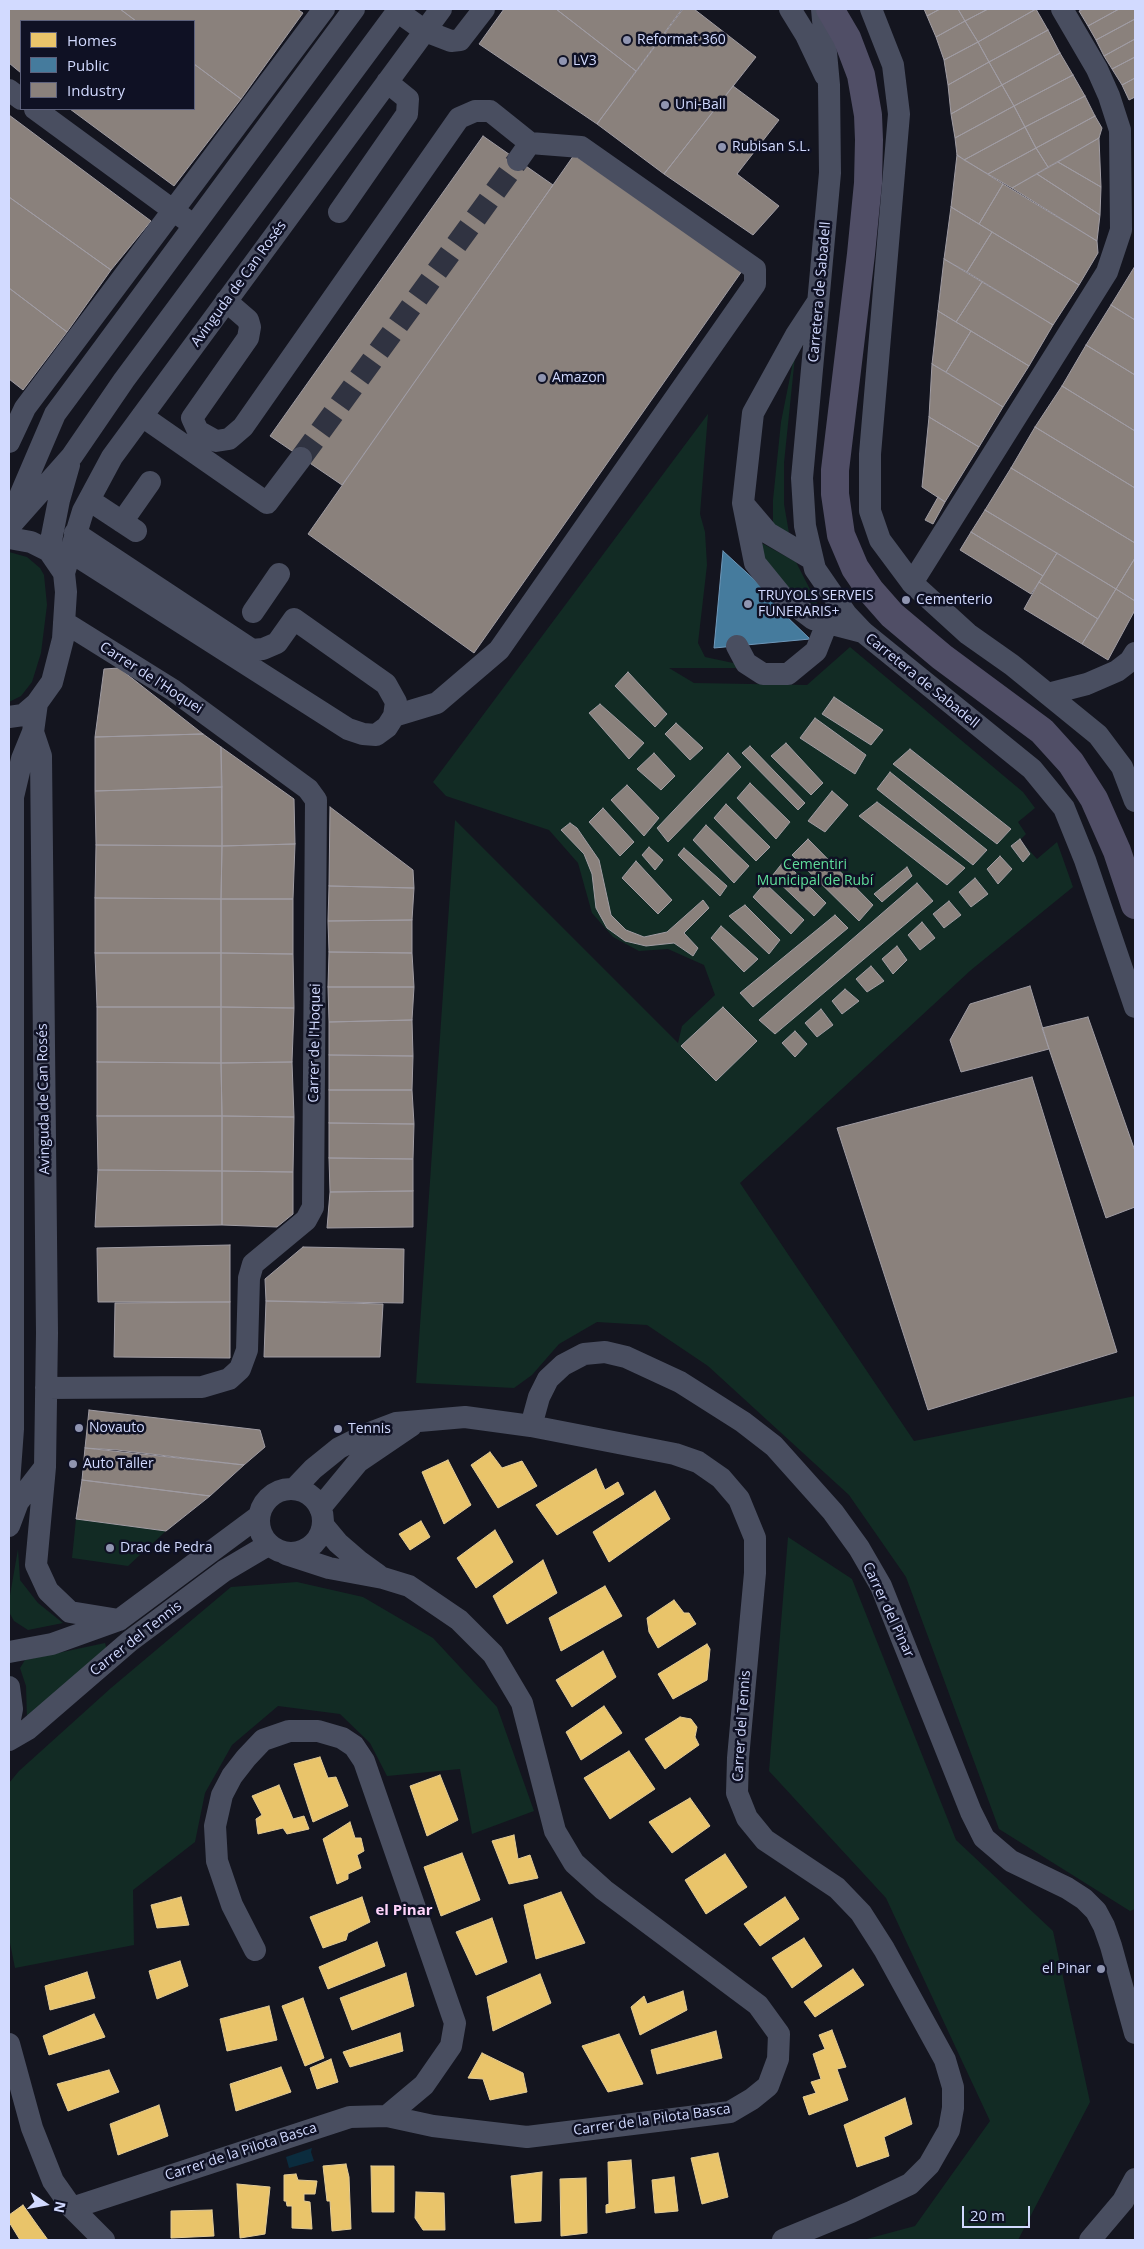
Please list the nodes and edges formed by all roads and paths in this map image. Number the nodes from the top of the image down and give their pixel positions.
1 (324, 9) edge
2 (441, 9) edge
3 (484, 9) edge
4 (790, 9) edge
5 (822, 9) edge
6 (830, 9) edge
7 (871, 9) edge
8 (1062, 9) edge
9 (398, 10) edge
10 (343, 13) edge
11 (425, 31) junction
12 (387, 82) junction
13 (829, 85) junction
14 (9, 90) edge
15 (20, 98) edge
16 (36, 110) edge
17 (173, 211) junction
18 (339, 212) dead end
19 (194, 226) junction
20 (819, 300) junction
21 (226, 301) junction
22 (17, 403) edge
23 (142, 416) junction
24 (50, 426) junction
25 (9, 442) edge
26 (72, 456) junction
27 (301, 458) tunnel mouth
28 (150, 482) dead end
29 (89, 500) junction
30 (742, 503) junction
31 (11, 529) edge
32 (64, 545) junction
33 (812, 559) junction
34 (279, 574) dead end
35 (912, 583) junction
36 (253, 612) dead end
37 (64, 622) junction
38 (827, 623) junction
39 (863, 632) junction
40 (737, 646) dead end
41 (1135, 653) edge
42 (1048, 694) junction
43 (37, 703) junction
44 (394, 716) junction
45 (9, 717) edge
46 (33, 732) junction
47 (1129, 771) edge
48 (11, 789) edge
49 (1135, 801) edge
50 (1135, 905) edge
51 (1135, 1007) edge
52 (46, 1388) junction
53 (418, 1421) junction
54 (531, 1426) junction
55 (11, 1433) edge
56 (45, 1467) junction
57 (9, 1484) edge
58 (294, 1489) junction
59 (259, 1516) junction
60 (322, 1516) junction
61 (9, 1526) edge
62 (277, 1550) junction
63 (383, 1578) junction
64 (119, 1620) junction
65 (9, 1652) edge
66 (9, 1687) edge
67 (9, 1724) edge
68 (9, 1740) edge
69 (255, 1950) dead end
70 (1135, 2033) edge
71 (9, 2044) edge
72 (387, 2116) junction
73 (1135, 2179) edge
74 (72, 2208) junction
75 (104, 2240) edge
76 (783, 2240) edge
77 (1090, 2240) edge

1 - 17 street
2 - 11 street, Avinguda de Can Rosés
3 - 11 street
4 - 13 street, Carretera de Sabadell
5 - 13 street, Carretera de Sabadell
6 - 50 main road
7 - 35 street
8 - 35 street
9 - 11 street
9 - 26 street
10 - 19 street
11 - 12 street, Avinguda de Can Rosés
12 - 18 street
12 - 21 street, Avinguda de Can Rosés
13 - 20 street, Carretera de Sabadell
14 - 15 street
16 - 17 street
17 - 19 street
17 - 22 street
19 - 24 street
20 - 30 street
20 - 33 street, Carretera de Sabadell
21 - 23 street, Avinguda de Can Rosés
21 - 44 street
22 - 24 street
22 - 25 street
23 - 27 street
23 - 29 street, Avinguda de Can Rosés
24 - 31 street
26 - 31 street
26 - 32 street
28 - 29 street
29 - 32 street, Avinguda de Can Rosés
30 - 33 street
30 - 38 street
31 - 32 street
32 - 37 street
32 - 44 street
32 - 44 street
33 - 39 street, Carretera de Sabadell
34 - 36 street
35 - 42 street
37 - 43 street
37 - 52 street, Carrer de l'Hoquei
38 - 39 street
38 - 40 street
39 - 51 street, Carretera de Sabadell
41 - 42 street
42 - 47 street
43 - 45 street
43 - 46 street, Avinguda de Can Rosés
46 - 48 street, Avinguda de Can Rosés
46 - 52 street, Avinguda de Can Rosés
47 - 49 street
48 - 55 street, Avinguda de Can Rosés
52 - 56 street, Avinguda de Can Rosés
53 - 54 street, Carrer del Tennis
53 - 58 street, Carrer del Tennis
53 - 60 street, Carrer del Tennis
54 - 70 street, Carrer del Pinar
54 - 76 street, Carrer del Tennis
55 - 57 street, Avinguda de Can Rosés
56 - 61 street
56 - 64 street, Avinguda de Can Rosés
58 - 59 street, Carrer del Tennis
58 - 60 street
59 - 62 street
59 - 64 street, Carrer del Tennis
60 - 62 street, Carrer del Tennis
60 - 63 street, Carrer de la Pilota Basca
62 - 63 street, Carrer de la Pilota Basca
62 - 68 street, Carrer del Tennis
63 - 72 street, Carrer de la Pilota Basca
64 - 65 street, Carrer del Tennis
66 - 67 street
69 - 72 street
71 - 74 street
72 - 74 street, Carrer de la Pilota Basca
73 - 77 street
74 - 75 street

